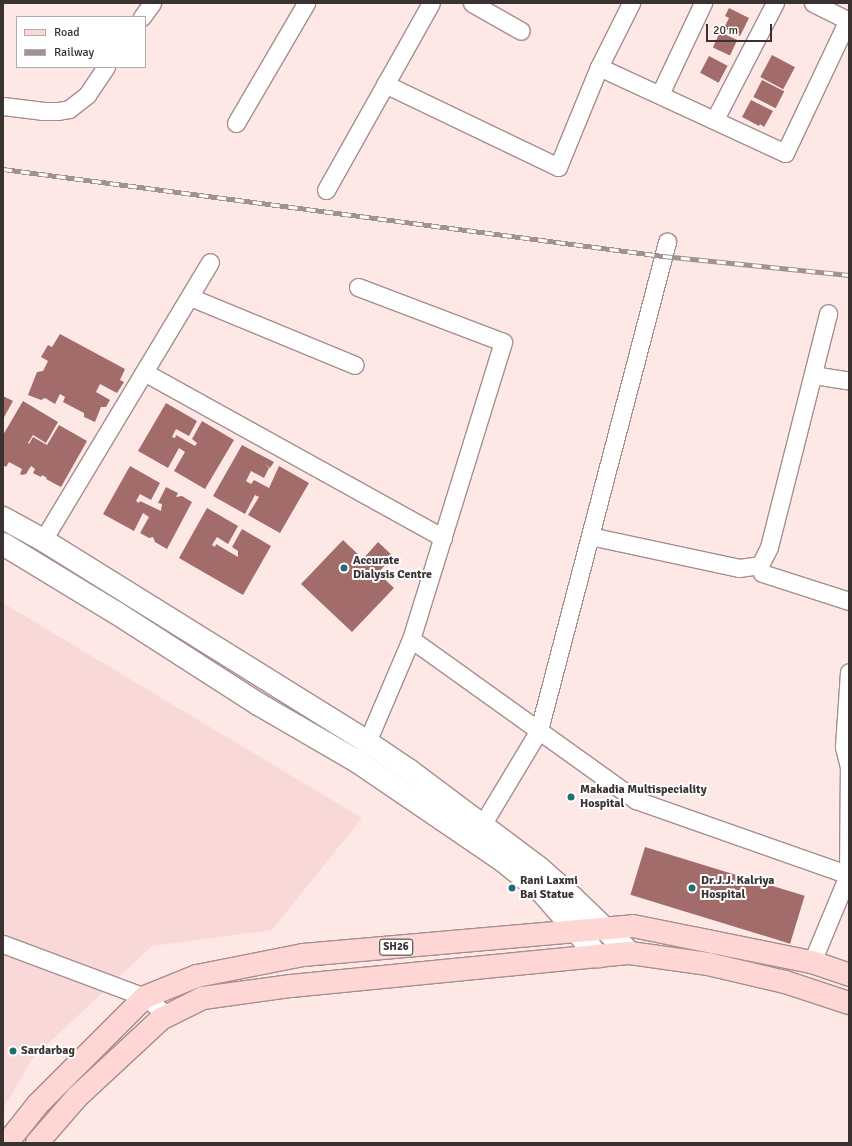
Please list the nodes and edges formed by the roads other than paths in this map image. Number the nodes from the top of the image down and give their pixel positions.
1 (152, 3) edge
2 (306, 3) edge
3 (430, 3) edge
4 (631, 3) edge
5 (703, 3) edge
6 (775, 3) edge
7 (476, 4) edge
8 (819, 4) edge
9 (143, 16) edge
10 (849, 21) edge
11 (521, 31) dead end
12 (599, 67) junction
13 (105, 68) edge
14 (385, 84) junction
15 (660, 94) junction
16 (3, 106) edge
17 (715, 119) junction
18 (236, 123) dead end
19 (326, 190) dead end
20 (667, 242) dead end
21 (210, 262) dead end
22 (358, 288) dead end
23 (190, 297) junction
24 (828, 313) dead end
25 (355, 365) dead end
26 (144, 372) junction
27 (813, 375) junction
28 (849, 381) edge
29 (3, 518) edge
30 (590, 536) junction
31 (443, 538) junction
32 (43, 540) junction
33 (3, 544) edge
34 (762, 573) dead end
35 (849, 601) edge
36 (411, 639) junction
37 (849, 672) edge
38 (539, 730) junction
39 (367, 742) junction
40 (849, 767) edge
41 (482, 825) junction
42 (848, 875) edge
43 (605, 929) junction
44 (577, 931) junction
45 (3, 944) edge
46 (630, 953) junction
47 (598, 956) junction
48 (812, 962) junction
49 (849, 975) edge
50 (145, 996) junction
51 (849, 1003) edge
52 (168, 1016) junction
53 (7, 1143) edge
54 (37, 1143) edge

1 - 9 street
2 - 18 street
3 - 14 street
4 - 12 street
5 - 15 street
6 - 17 street
7 - 11 street
8 - 10 street
10 - 17 street
12 - 14 street
12 - 15 street
13 - 16 street
14 - 19 street
15 - 17 street
20 - 30 street
21 - 23 street
22 - 31 street
23 - 25 street
23 - 26 street
24 - 27 street
26 - 31 street
26 - 32 street
27 - 28 street
27 - 30 street
29 - 32 main road
30 - 38 street
31 - 36 street
32 - 39 main road
33 - 44 main road
34 - 35 street
36 - 38 street
36 - 39 street
37 - 40 street
38 - 41 street
38 - 42 street
39 - 41 main road
40 - 42 street
41 - 43 main road
42 - 48 street
43 - 44 main road, SH26
43 - 46 main road
43 - 48 main road, SH26
44 - 47 main road
44 - 50 main road, SH26
45 - 50 street
46 - 47 main road
46 - 51 main road
47 - 52 main road
48 - 49 main road, SH26
50 - 52 street
50 - 53 main road, SH26
52 - 54 main road

